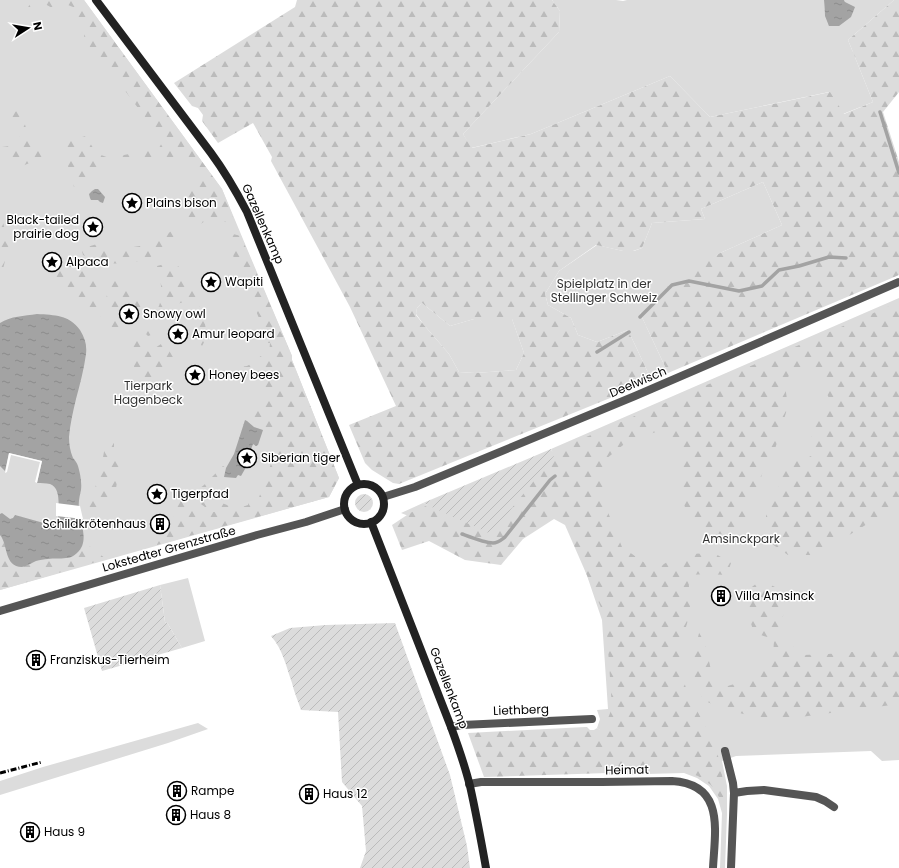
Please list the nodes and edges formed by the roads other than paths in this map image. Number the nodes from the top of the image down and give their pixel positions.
1 (96, 0) edge
2 (899, 282) edge
3 (358, 485) junction
4 (383, 497) junction
5 (345, 510) junction
6 (371, 522) junction
7 (0, 611) edge
8 (592, 719) dead end
9 (451, 727) junction
10 (725, 751) dead end
11 (469, 784) junction
12 (734, 793) junction
13 (834, 806) dead end
14 (486, 868) edge
15 (713, 868) edge
16 (731, 868) edge

1 - 3 street, Gazellenkamp
2 - 4 street, Deelwisch
3 - 4 street
3 - 5 street
4 - 6 street
5 - 6 street
5 - 7 street, Lokstedter Grenzstraße
6 - 9 street, Gazellenkamp
8 - 9 street, Liethberg
9 - 11 street, Gazellenkamp
10 - 12 street
11 - 14 street, Gazellenkamp
11 - 15 street, Heimat
12 - 13 street
12 - 16 street

